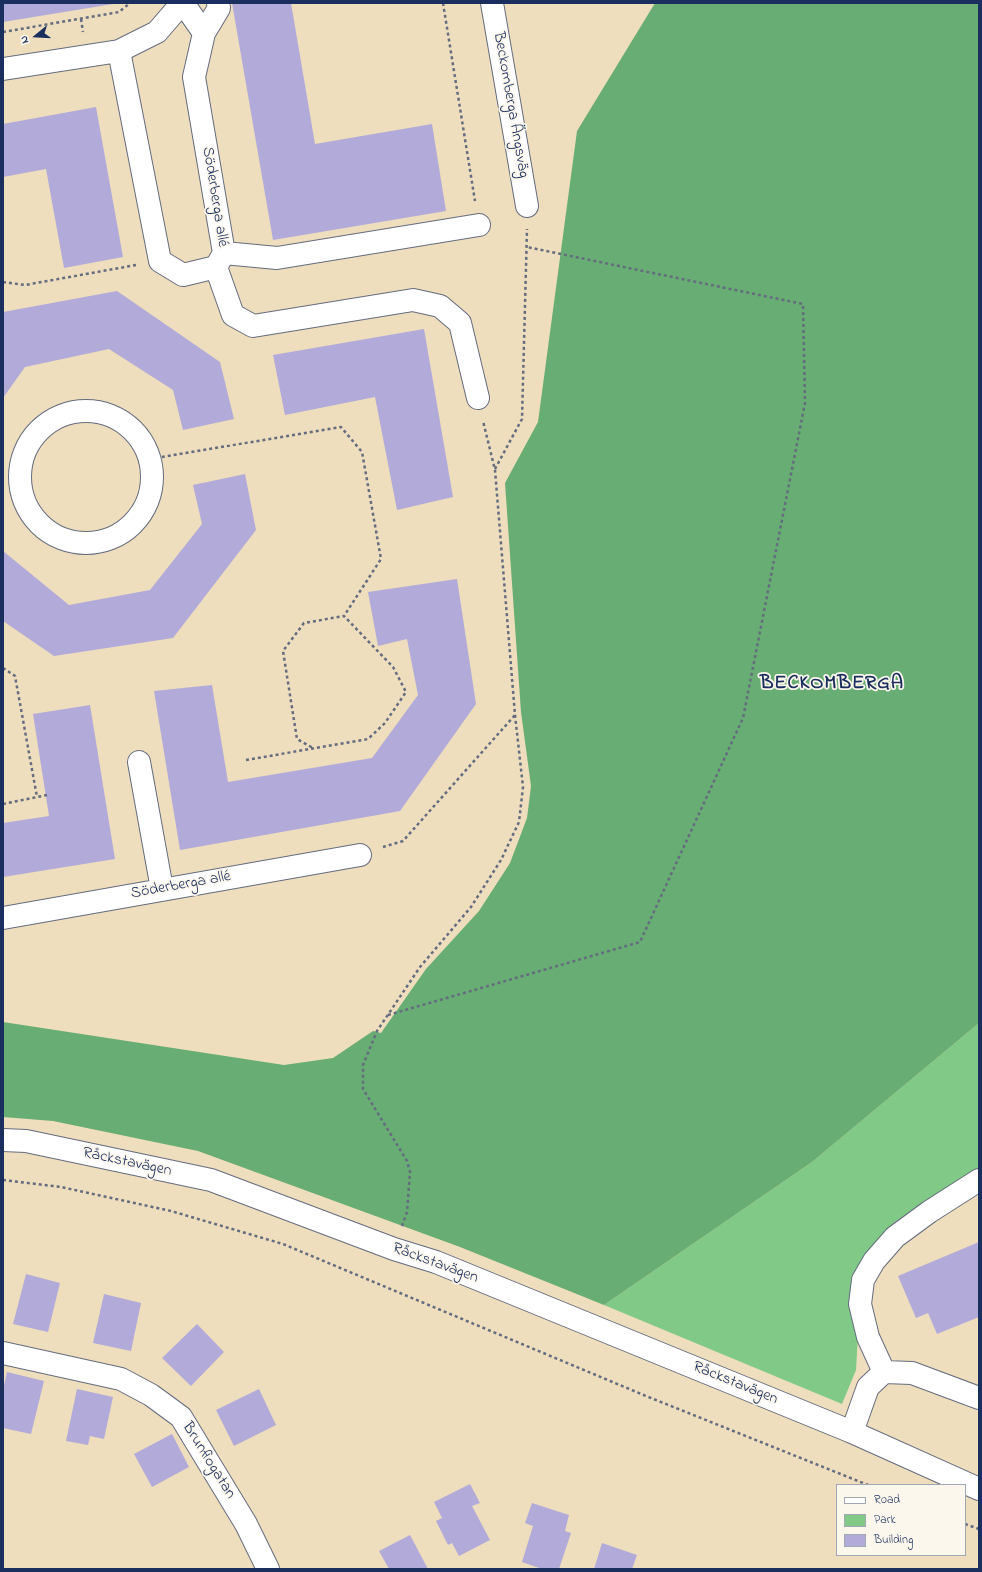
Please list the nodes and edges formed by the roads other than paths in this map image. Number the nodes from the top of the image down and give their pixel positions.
1 (182, 3) edge
2 (218, 3) edge
3 (492, 3) edge
4 (204, 33) junction
5 (119, 51) junction
6 (3, 69) edge
7 (527, 206) road end
8 (479, 225) road end
9 (220, 260) junction
10 (478, 398) road end
11 (12, 492) edge
12 (139, 762) dead end
13 (360, 855) road end
14 (162, 889) junction
15 (3, 918) edge
16 (3, 1140) edge
17 (979, 1180) edge
18 (3, 1353) edge
19 (884, 1372) junction
20 (979, 1398) edge
21 (852, 1432) junction
22 (979, 1489) edge
23 (268, 1569) edge

1 - 4 street
1 - 5 street
2 - 4 street, Söderberga allé
3 - 7 street, Beckomberga Ängsväg
4 - 9 street, Söderberga allé
5 - 6 street
5 - 9 street, Söderberga allé
8 - 9 street
9 - 10 street
11 - 11 street
12 - 14 street
13 - 14 street, Söderberga allé
14 - 15 street, Söderberga allé
16 - 21 street, Råckstavägen
17 - 19 street
18 - 23 street, Brunflogatan
19 - 20 street
19 - 21 street
21 - 22 street, Råckstavägen

